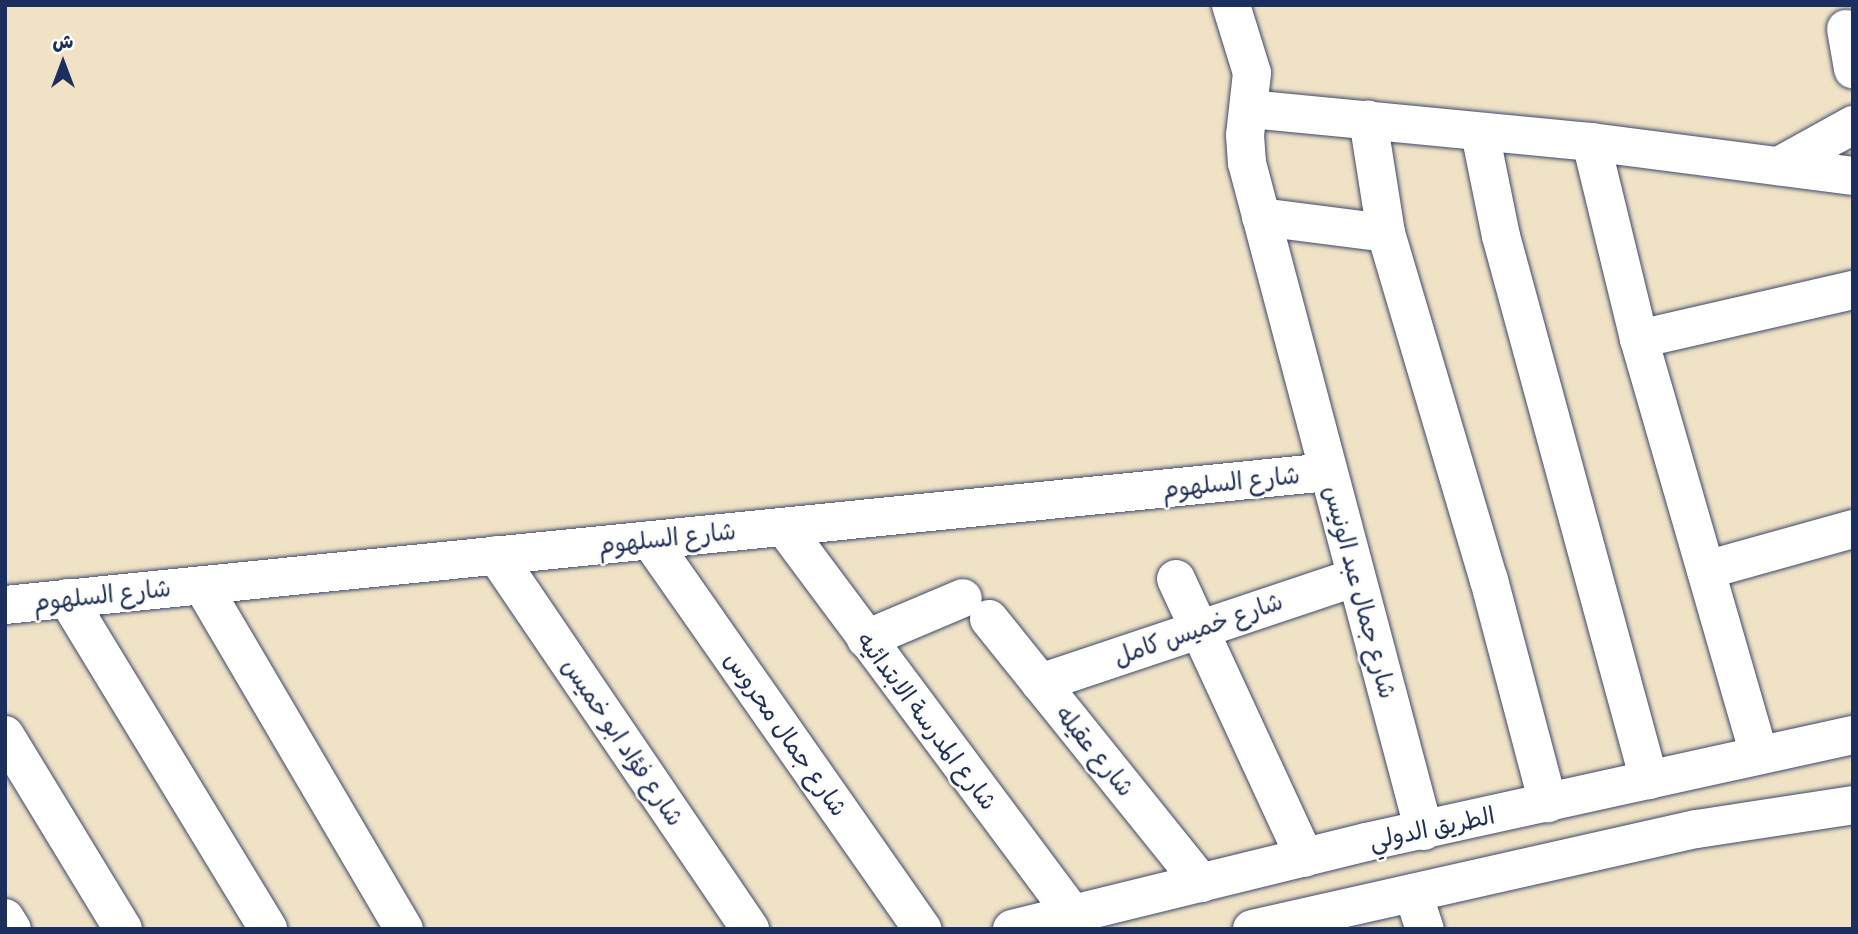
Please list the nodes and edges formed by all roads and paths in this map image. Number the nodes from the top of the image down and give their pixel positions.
1 (1231, 5) edge
2 (1846, 29) dead end
3 (1853, 69) edge
4 (1249, 108) junction
5 (1368, 119) junction
6 (1853, 125) edge
7 (1480, 133) junction
8 (1591, 142) junction
9 (1779, 166) junction
10 (1853, 176) edge
11 (1261, 217) junction
12 (1387, 233) junction
13 (1853, 290) edge
14 (1639, 340) junction
15 (1328, 472) junction
16 (784, 527) junction
17 (1853, 529) edge
18 (650, 540) junction
19 (496, 555) junction
20 (1706, 570) junction
21 (1356, 577) junction
22 (1176, 579) dead end
23 (202, 585) junction
24 (67, 598) junction
25 (5, 604) edge
26 (1198, 628) junction
27 (866, 639) junction
28 (1040, 683) junction
29 (5, 735) edge
30 (1853, 736) edge
31 (1759, 755) junction
32 (1649, 780) junction
33 (1548, 803) junction
34 (1853, 805) edge
35 (1424, 831) junction
36 (1366, 842) junction
37 (1305, 858) junction
38 (1201, 883) junction
39 (1397, 897) junction
40 (1072, 914) junction
41 (5, 918) edge
42 (12, 929) edge
43 (123, 929) edge
44 (268, 929) edge
45 (404, 929) edge
46 (750, 929) edge
47 (922, 929) edge
48 (1012, 929) edge
49 (1252, 929) edge
50 (1425, 929) edge

1 - 4 street, شارع جمال عبد الونيس
2 - 3 street
4 - 5 street
4 - 11 street, شارع جمال عبد الونيس
5 - 7 street
5 - 12 street
6 - 9 street
7 - 8 street
7 - 32 street
8 - 9 street
8 - 14 street
9 - 10 street
11 - 12 street
11 - 15 street, شارع جمال عبد الونيس
12 - 33 street
13 - 14 street
14 - 20 street
15 - 16 street, شارع السلهوم
15 - 21 street, شارع جمال عبد الونيس
16 - 18 street, شارع السلهوم
16 - 27 street, شارع المدرسة الابتدائيه
17 - 20 street
18 - 19 street, شارع السلهوم
18 - 47 street, شارع جمال محروس
19 - 23 street, شارع السلهوم
19 - 46 street, شارع فؤاد ابو خميس
20 - 31 street
21 - 26 street, شارع خميس كامل
21 - 35 street, شارع جمال عبد الونيس
22 - 26 street
23 - 24 street, شارع السلهوم
23 - 45 street
24 - 25 street, شارع السلهوم
24 - 44 street
26 - 28 street, شارع خميس كامل
26 - 37 street
27 - 28 street, شارع عقيله
27 - 40 street, شارع المدرسة الابتدائيه
28 - 38 street, شارع عقيله
29 - 43 street
30 - 31 street, الطريق الدولي
31 - 32 street, الطريق الدولي
32 - 33 street, الطريق الدولي
33 - 35 street, الطريق الدولي
34 - 39 street
35 - 36 street, الطريق الدولي
36 - 37 street, الطريق الدولي
36 - 39 street
37 - 38 street, الطريق الدولي
38 - 40 street, الطريق الدولي
39 - 49 street
39 - 50 street
40 - 48 street, الطريق الدولي
41 - 42 street

